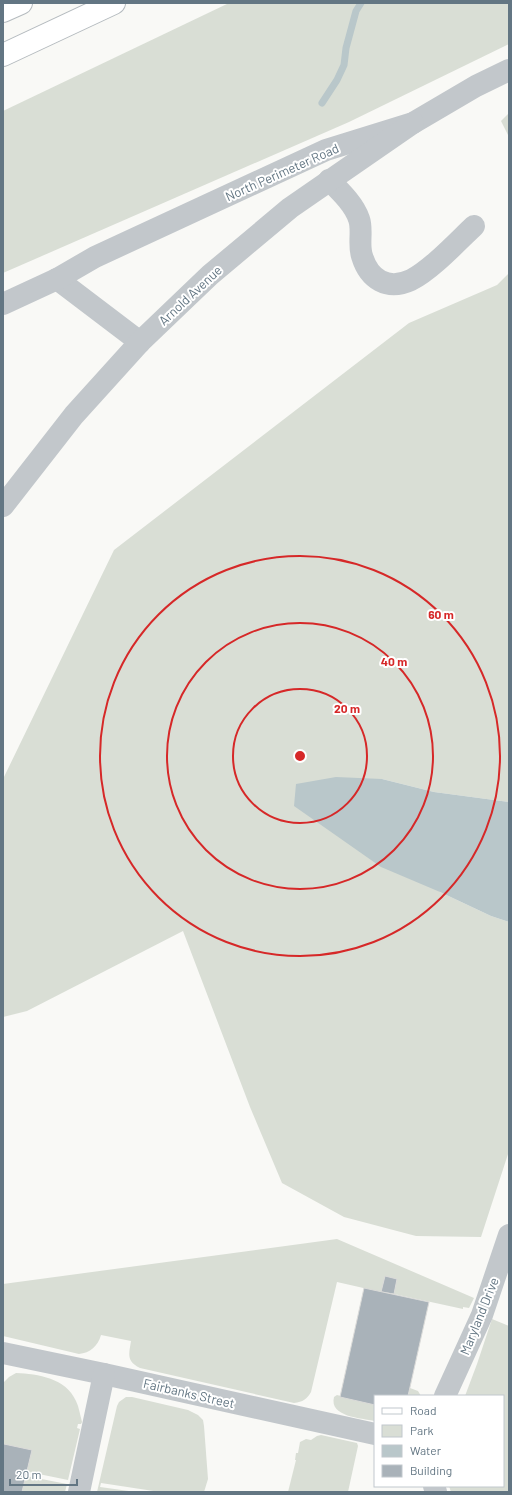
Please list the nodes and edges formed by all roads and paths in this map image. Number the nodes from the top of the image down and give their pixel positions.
1 (21, 3) edge
2 (114, 3) edge
3 (3, 11) edge
4 (3, 54) edge
5 (509, 70) edge
6 (413, 123) junction
7 (329, 180) junction
8 (474, 226) dead end
9 (57, 279) junction
10 (3, 304) edge
11 (140, 342) junction
12 (3, 506) edge
13 (509, 1235) edge
14 (3, 1353) edge
15 (104, 1374) junction
16 (445, 1395) edge
17 (374, 1434) edge
18 (79, 1492) edge

1 - 3 main road
2 - 4 main road
5 - 6 street, North Perimeter Road
6 - 7 street, Arnold Avenue
6 - 9 street, North Perimeter Road
7 - 8 street
7 - 11 street, Arnold Avenue
9 - 10 street, North Perimeter Road
9 - 11 street
11 - 12 street, Arnold Avenue
13 - 16 street, Maryland Drive
14 - 15 street, Fairbanks Street
15 - 17 street, Fairbanks Street
15 - 18 street

